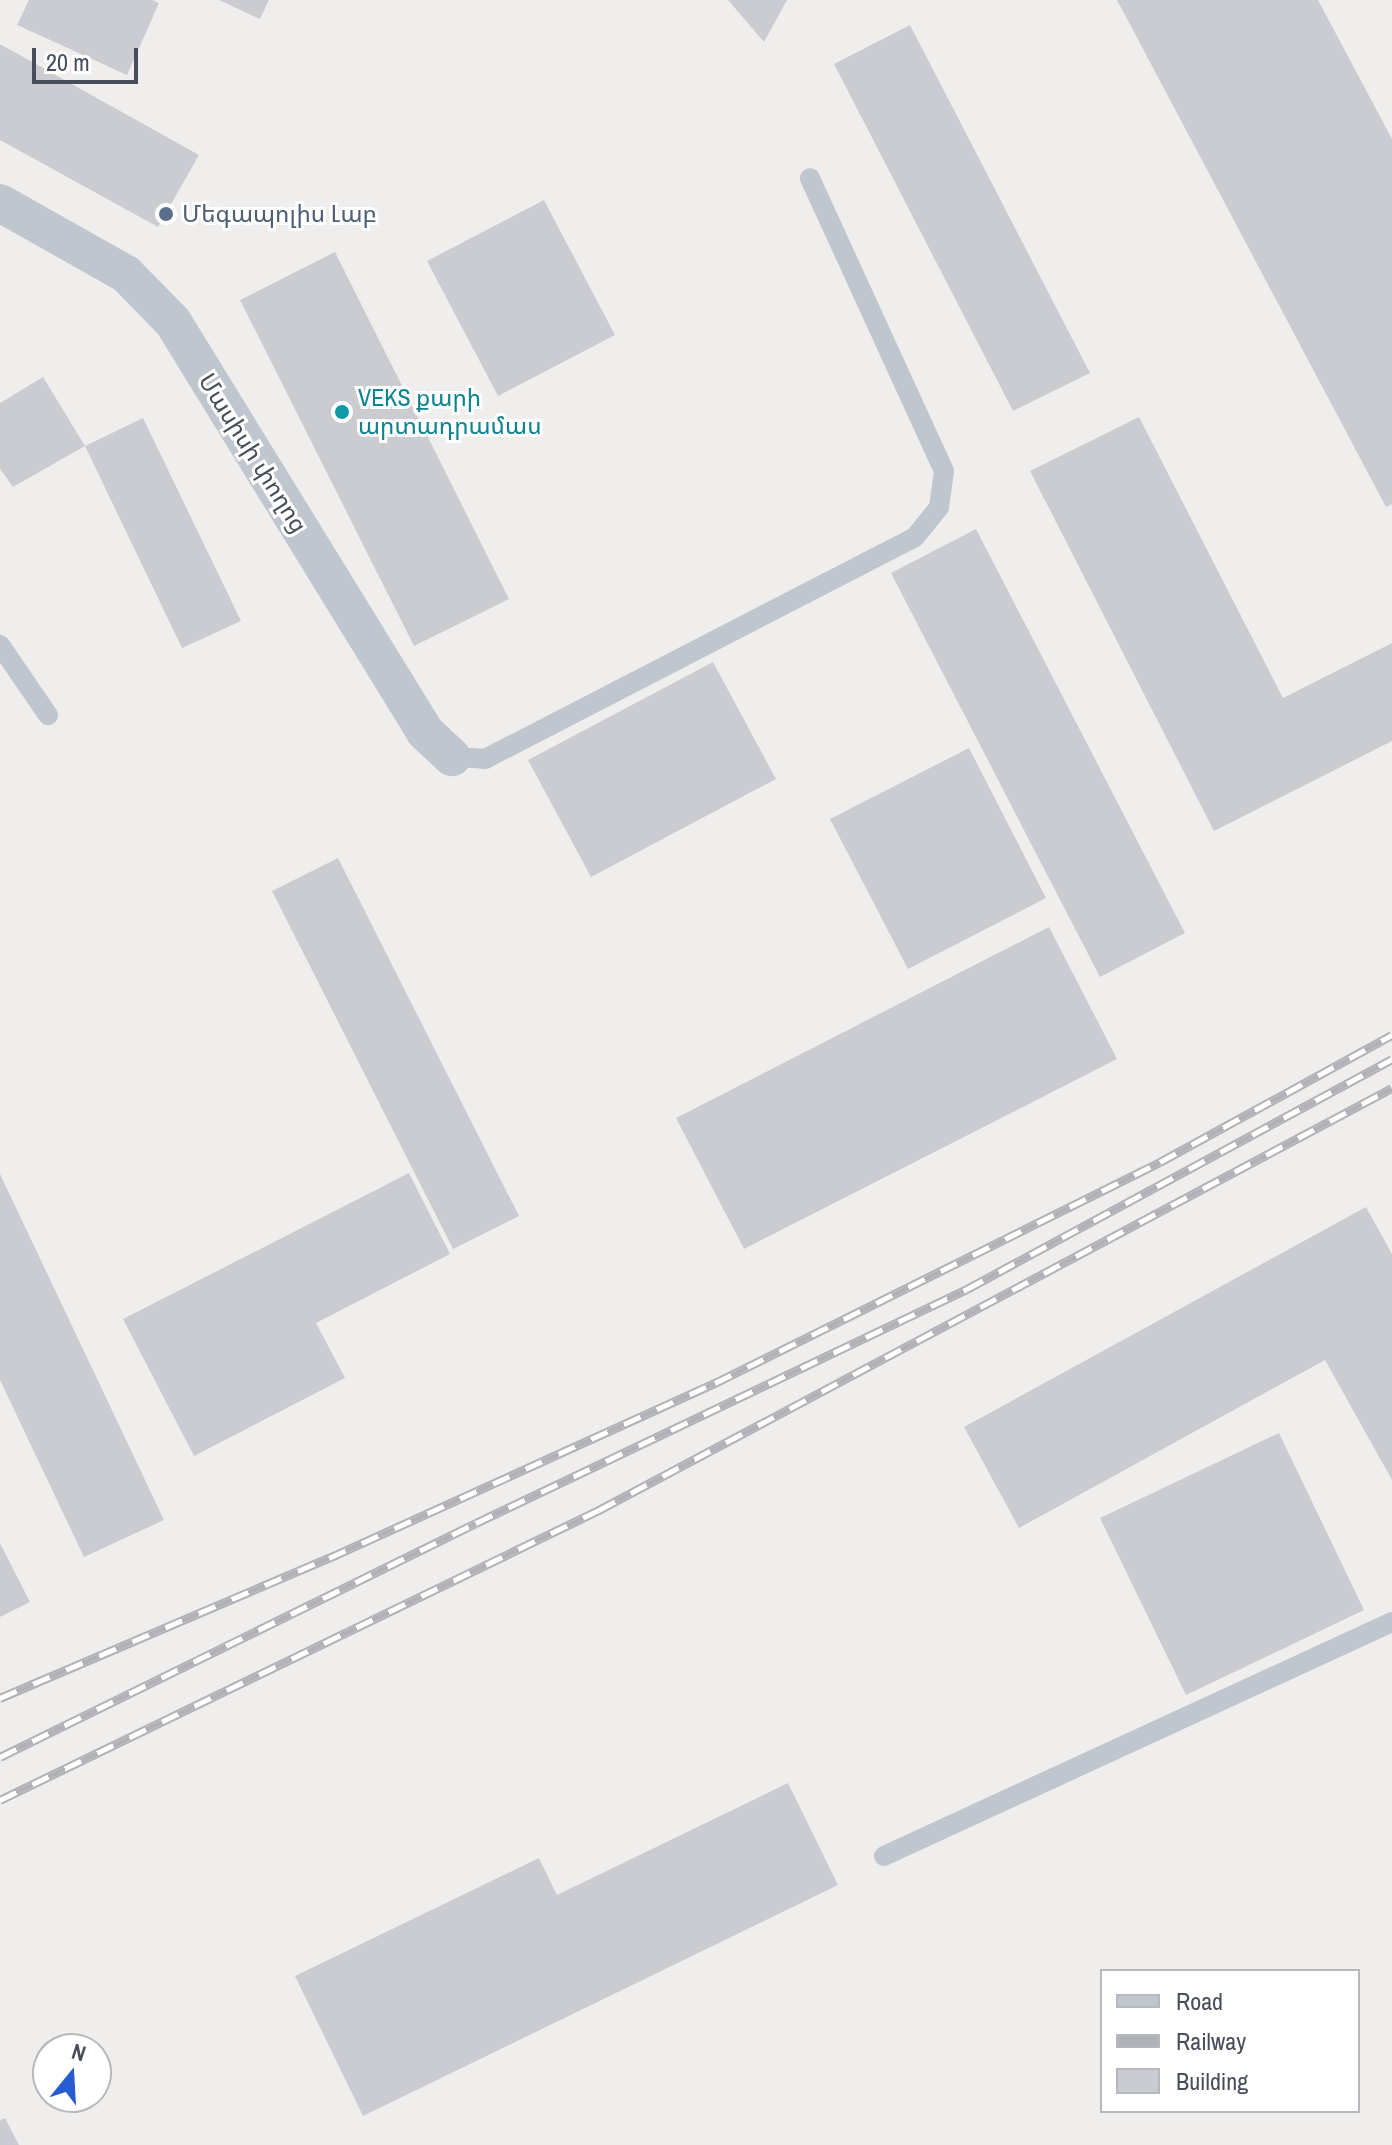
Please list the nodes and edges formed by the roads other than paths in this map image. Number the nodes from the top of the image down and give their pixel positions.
1 (810, 178) dead end
2 (0, 203) edge
3 (0, 645) edge
4 (48, 715) dead end
5 (452, 757) joint
6 (1392, 1622) edge
7 (884, 1856) dead end

1 - 5 lane
2 - 5 street, Մասիսի փողոց
3 - 4 lane
6 - 7 lane

